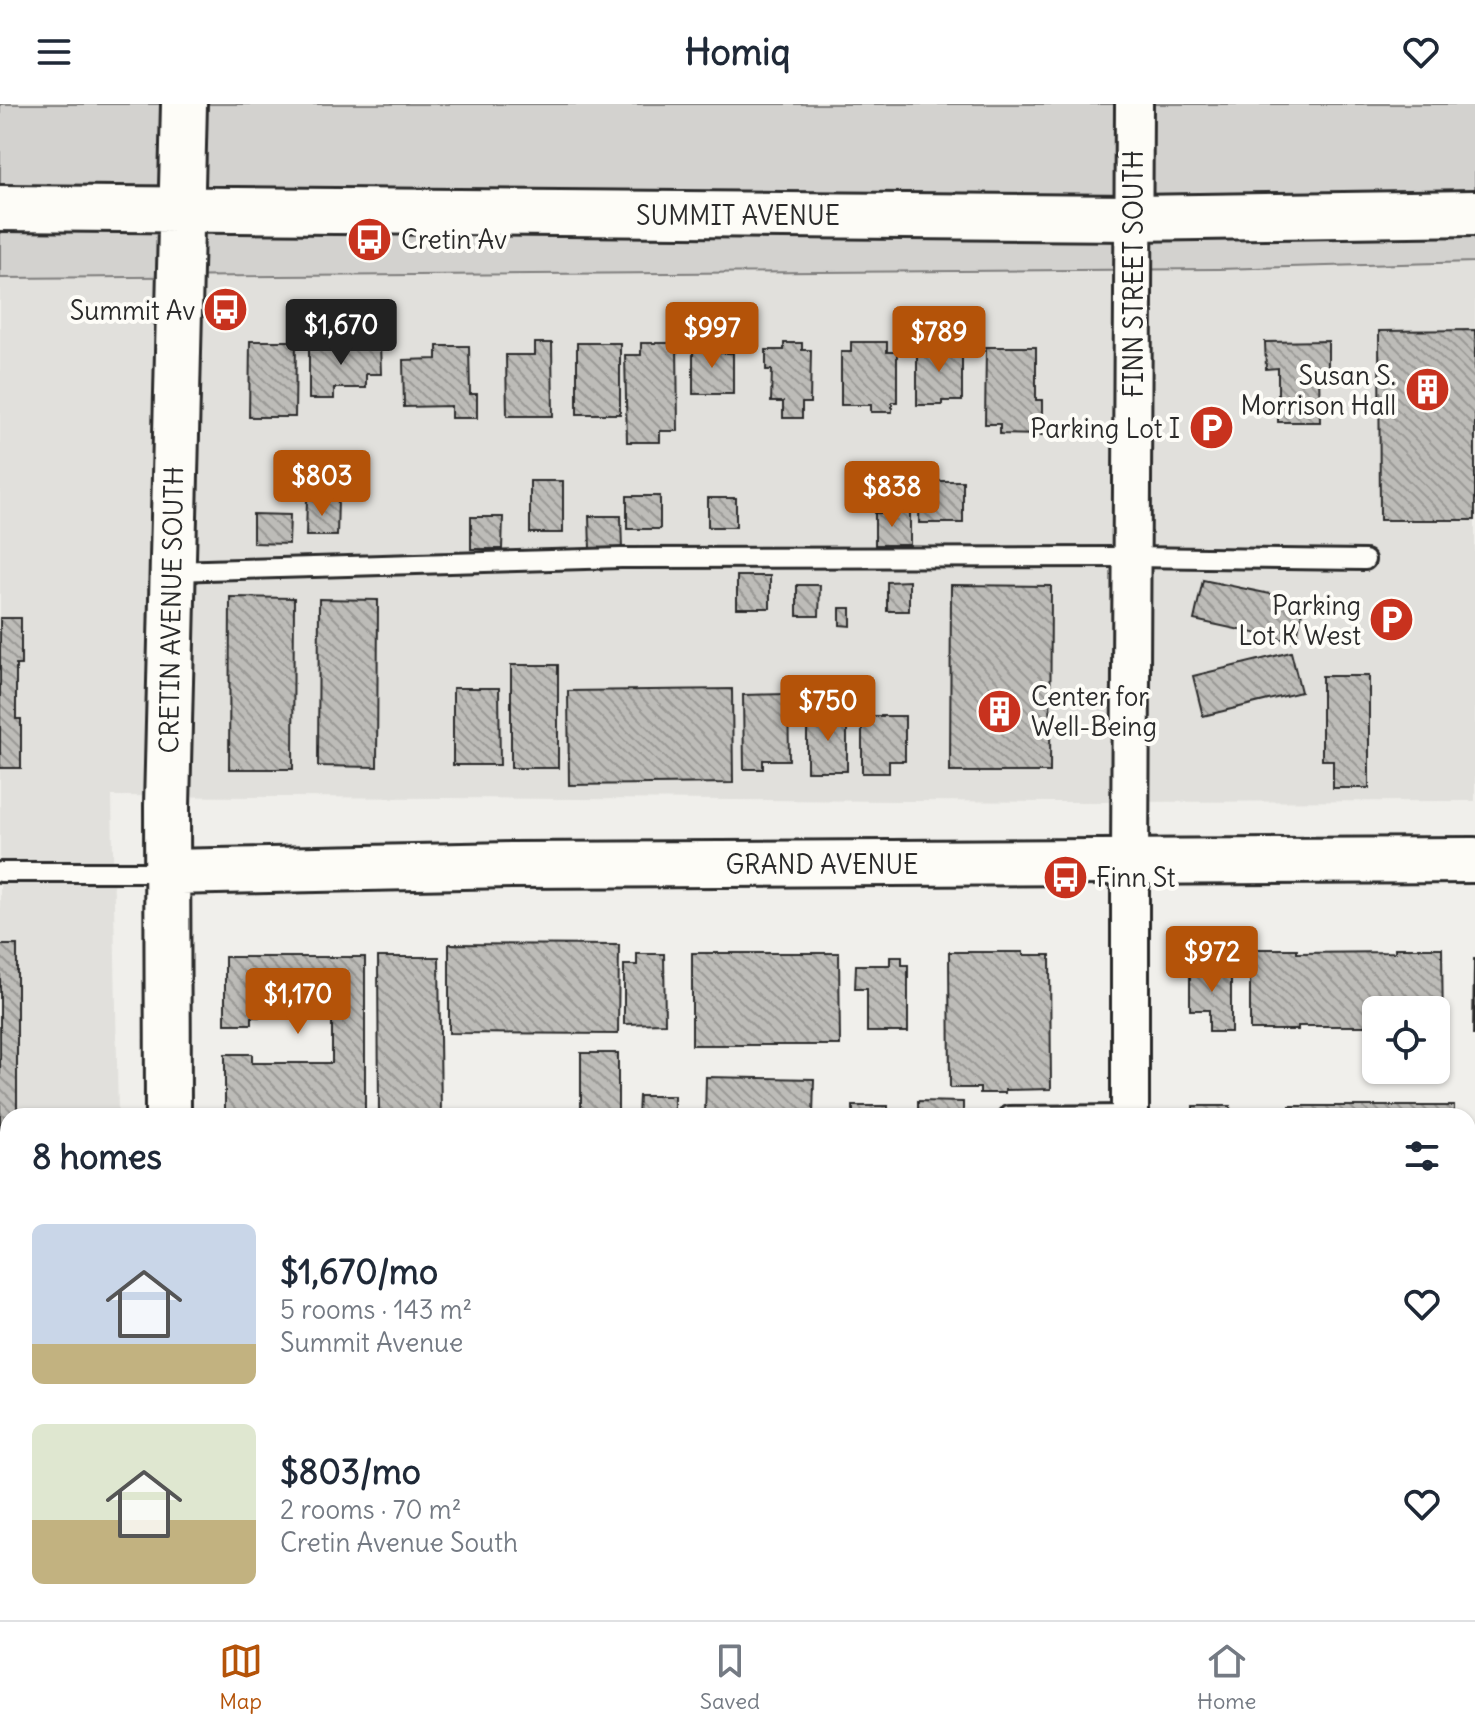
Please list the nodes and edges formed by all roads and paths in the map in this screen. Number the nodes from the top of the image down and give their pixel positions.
1 (184, 104) edge
2 (1134, 104) edge
3 (0, 208) edge
4 (181, 209) junction
5 (1475, 213) edge
6 (1134, 218) junction
7 (1132, 557) junction
8 (1365, 560) dead end
9 (172, 571) junction
10 (1475, 860) edge
11 (1130, 861) junction
12 (0, 872) edge
13 (168, 872) junction
14 (168, 1108) edge
15 (1130, 1108) edge

1 - 4 main road, CRETIN AVENUE SOUTH
2 - 6 street, FINN STREET SOUTH
3 - 4 main road, SUMMIT AVENUE
4 - 6 main road, SUMMIT AVENUE
4 - 9 main road, CRETIN AVENUE SOUTH
5 - 6 main road, SUMMIT AVENUE
6 - 7 street, FINN STREET SOUTH
7 - 8 lane
7 - 9 lane
7 - 11 street, FINN STREET SOUTH
9 - 13 main road, CRETIN AVENUE SOUTH
10 - 11 main road, GRAND AVENUE
11 - 13 main road, GRAND AVENUE
11 - 15 street, FINN STREET SOUTH
12 - 13 lane
13 - 14 main road, CRETIN AVENUE SOUTH

